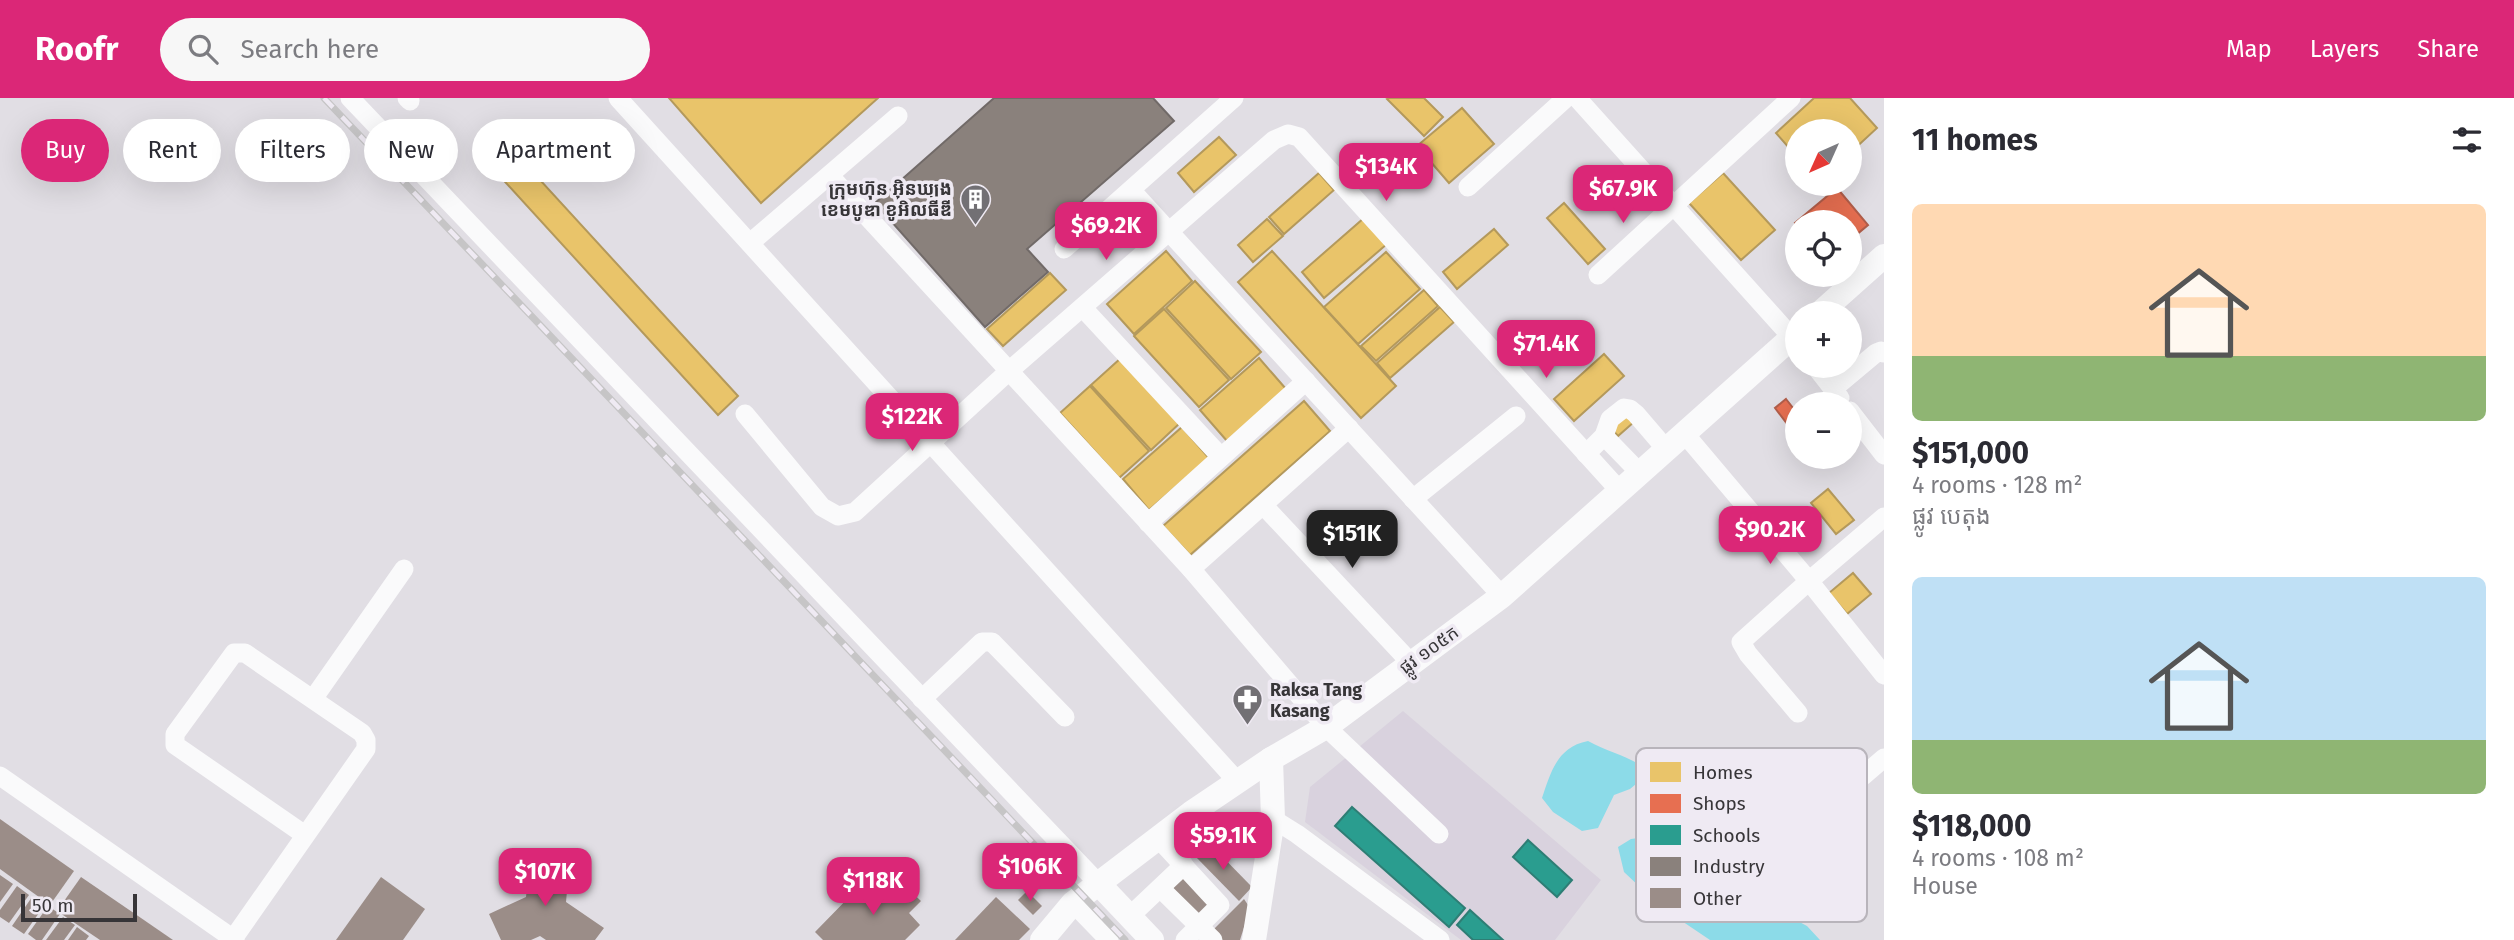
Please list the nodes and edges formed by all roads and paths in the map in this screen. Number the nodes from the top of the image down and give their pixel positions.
1 (350, 98) edge
2 (618, 98) edge
3 (1234, 98) edge
4 (1566, 98) edge
5 (1577, 98) edge
6 (1791, 98) edge
7 (898, 116) dead end
8 (830, 176) junction
9 (1468, 187) dead end
10 (1131, 190) junction
11 (1675, 205) junction
12 (1170, 232) junction
13 (750, 243) junction
14 (1064, 249) dead end
15 (1884, 256) edge
16 (1598, 275) dead end
17 (1833, 301) edge
18 (1083, 308) junction
19 (1785, 326) edge
20 (1785, 347) edge
21 (1884, 353) edge
22 (1009, 371) junction
23 (1825, 378) edge
24 (1306, 381) junction
25 (1836, 392) edge
26 (1842, 392) edge
27 (745, 414) dead end
28 (1516, 416) dead end
29 (1862, 427) edge
30 (1349, 428) junction
31 (1604, 436) junction
32 (1675, 441) junction
33 (931, 443) junction
34 (1586, 454) junction
35 (1884, 455) edge
36 (1221, 457) junction
37 (1640, 473) junction
38 (1620, 491) junction
39 (1413, 499) junction
40 (1264, 506) junction
41 (1884, 517) edge
42 (1148, 523) junction
43 (404, 569) dead end
44 (1191, 569) junction
45 (1809, 581) junction
46 (1502, 596) junction
47 (1411, 663) junction
48 (1884, 675) edge
49 (313, 699) junction
50 (922, 699) junction
51 (1798, 713) dead end
52 (1065, 718) dead end
53 (1326, 727) junction
54 (1884, 758) edge
55 (1271, 759) junction
56 (1867, 773) edge
57 (0, 776) edge
58 (1237, 781) junction
59 (1273, 819) junction
60 (1439, 834) dead end
61 (305, 835) junction
62 (1158, 838) junction
63 (1184, 865) junction
64 (1098, 883) junction
65 (1160, 888) junction
66 (1073, 903) junction
67 (1129, 917) junction
68 (1199, 926) junction
69 (234, 939) edge
70 (1042, 940) edge
71 (1109, 940) edge
72 (1152, 940) edge
73 (1185, 940) edge
74 (1213, 940) edge
75 (1254, 940) edge
76 (1440, 940) edge

1 - 50 street
2 - 13 street
3 - 10 street
4 - 9 street
5 - 11 street
6 - 11 street
7 - 8 street
8 - 13 street
8 - 22 street
10 - 12 street
10 - 14 street
11 - 16 street
11 - 19 street
12 - 18 street
12 - 24 street
12 - 34 street
13 - 33 street
15 - 17 main road
18 - 22 street
18 - 36 street
20 - 32 main road, ផ្លូវ ១០៥ក
21 - 26 street
22 - 33 street
22 - 42 street
23 - 25 street
24 - 30 street
24 - 36 street
27 - 33 street
28 - 39 street
29 - 35 street
30 - 39 street
30 - 40 street
31 - 32 street
31 - 34 street
31 - 37 street
32 - 37 main road, ផ្លូវ ១០៥ក
32 - 45 street
33 - 58 street
34 - 38 street
36 - 42 street
37 - 38 main road, ផ្លូវ ១០៥ក
38 - 46 main road, ផ្លូវ ១០៥ក
39 - 46 street
40 - 44 street
40 - 47 street
41 - 45 street
42 - 44 street
43 - 49 street
44 - 53 street
45 - 48 street
45 - 51 street
46 - 47 main road, ផ្លូវ ១០៥ក
47 - 53 main road, ផ្លូវ ១០៥ក
49 - 61 street
49 - 61 street
50 - 52 street
50 - 64 street
53 - 55 main road, ផ្លូវ ១០៥ក
53 - 60 street
54 - 56 street
55 - 58 main road, ផ្លូវ ១០៥ក
55 - 59 main road
57 - 69 street
58 - 62 main road, ផ្លូវ ១០៥ក
59 - 75 main road
59 - 76 street
61 - 69 street
62 - 63 street
62 - 64 main road, ផ្លូវ ១០៥ក
63 - 65 street
63 - 68 street
64 - 66 main road, ផ្លូវ ១០៥ក
64 - 67 main road
65 - 67 street
65 - 68 street
66 - 70 main road, ផ្លូវ ១០៥ក
66 - 71 street
67 - 72 main road
68 - 73 street
68 - 74 street

